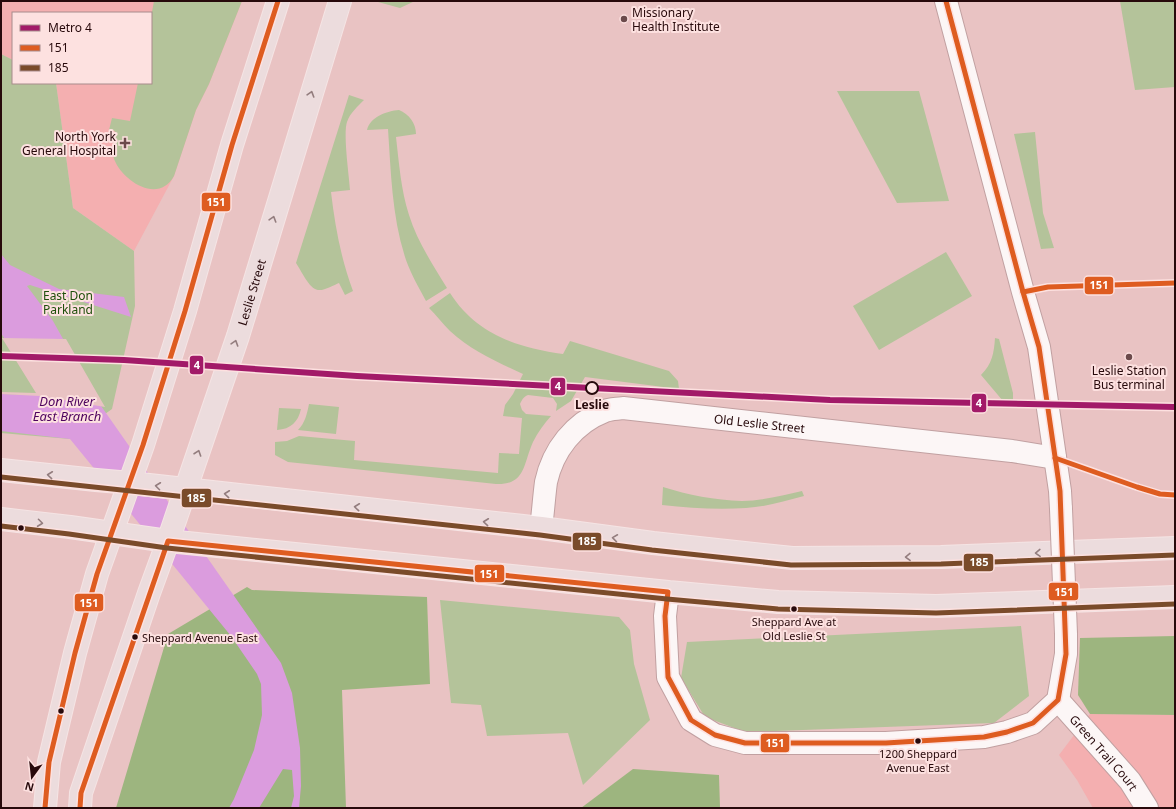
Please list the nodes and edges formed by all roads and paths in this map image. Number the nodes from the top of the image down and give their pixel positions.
1 (278, 1) edge
2 (340, 1) edge
3 (946, 1) edge
4 (1055, 458) junction
5 (1, 470) edge
6 (131, 483) junction
7 (186, 490) junction
8 (1, 519) edge
9 (541, 528) junction
10 (112, 533) junction
11 (168, 541) junction
12 (1175, 548) edge
13 (668, 592) junction
14 (1175, 598) edge
15 (1058, 700) junction
16 (46, 808) edge
17 (80, 808) edge
18 (1147, 808) edge

1 - 6 main road
7 -> 2 main road, Leslie Street
3 - 4 street
4 - 9 street, Old Leslie Street
4 - 15 street, bridge
6 -> 5 main road
7 -> 6 main road
6 - 10 main road
9 -> 7 main road
7 - 11 main road, Leslie Street
8 -> 10 main road
12 -> 9 main road
10 - 11 main road
10 - 16 main road
11 - 13 main road
11 - 17 main road, Leslie Street
13 - 14 main road
13 - 15 street
15 - 18 street, Green Trail Court

